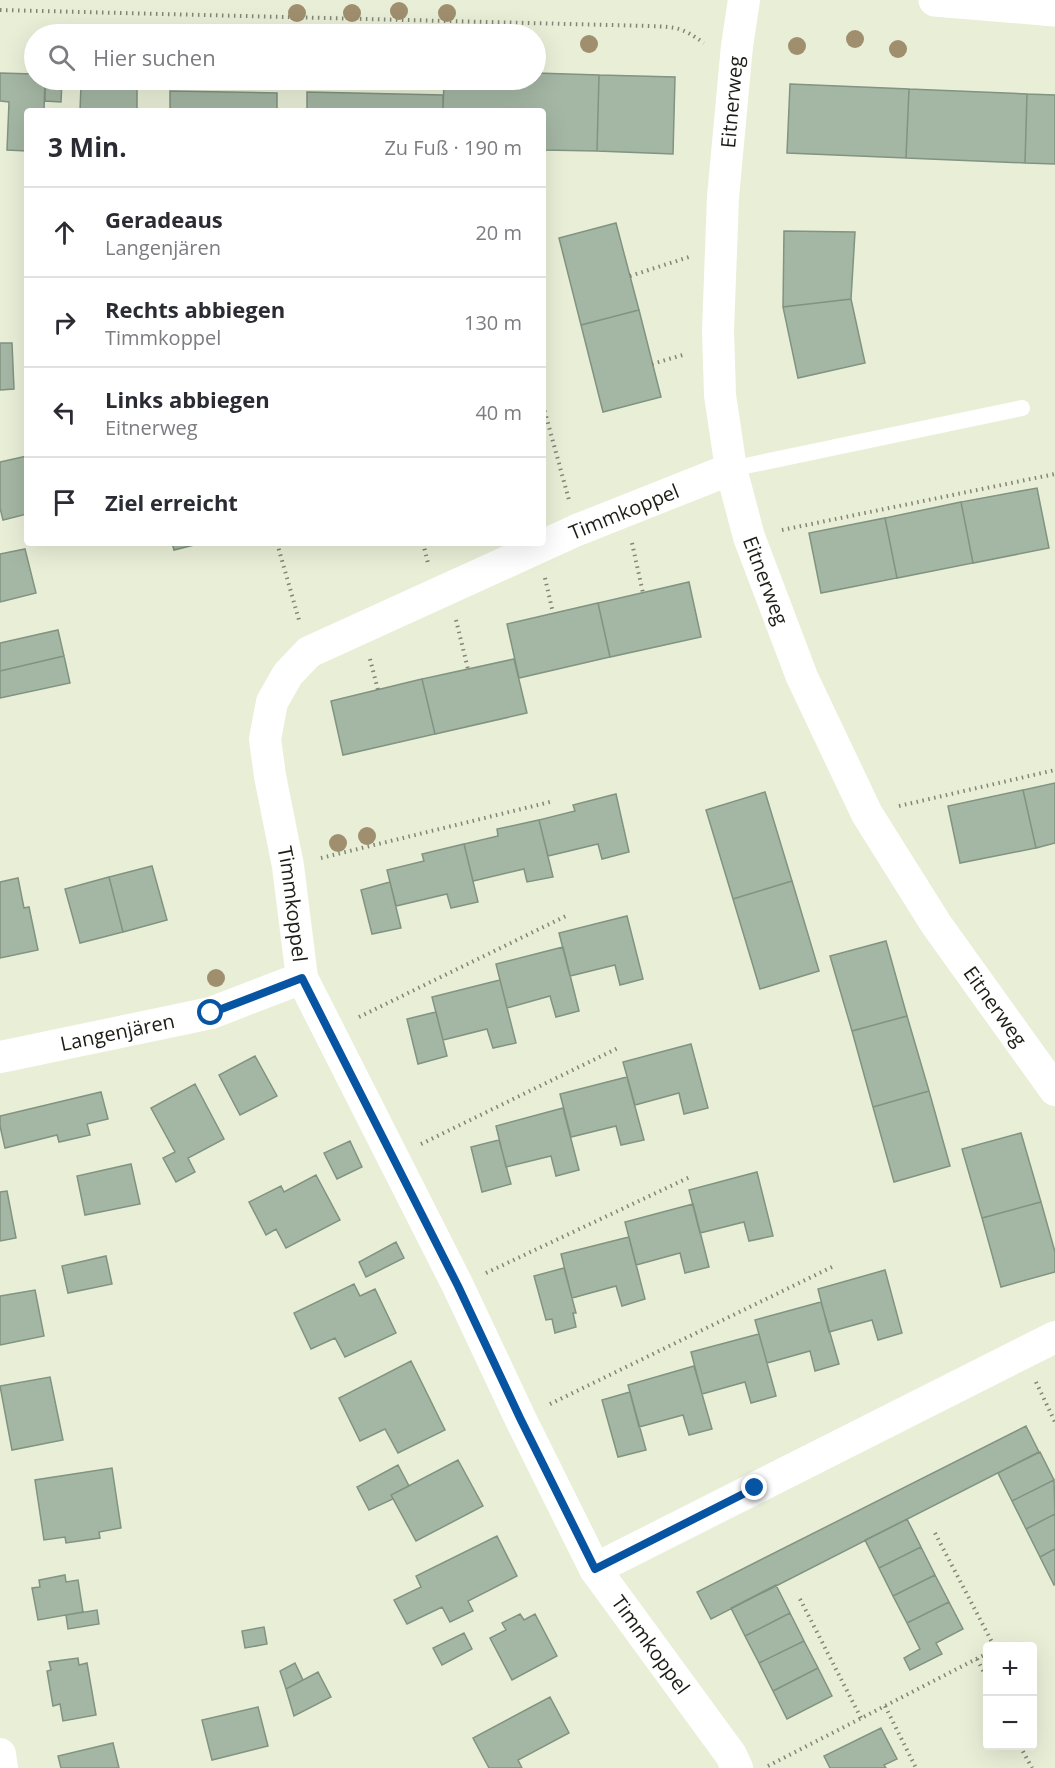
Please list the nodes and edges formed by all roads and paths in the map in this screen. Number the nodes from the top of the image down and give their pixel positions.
1 (744, 0) edge
2 (935, 0) edge
3 (0, 10) edge
4 (1055, 10) edge
5 (715, 45) dead end
6 (722, 247) junction
7 (630, 276) dead end
8 (1022, 408) dead end
9 (546, 416) edge
10 (546, 426) edge
11 (549, 426) junction
12 (731, 469) junction
13 (1055, 474) edge
14 (625, 511) junction
15 (577, 530) junction
16 (749, 537) junction
17 (546, 544) edge
18 (277, 546) edge
19 (541, 546) edge
20 (449, 587) junction
21 (643, 592) dead end
22 (309, 652) junction
23 (468, 669) dead end
24 (1055, 770) edge
25 (550, 802) dead end
26 (867, 814) junction
27 (288, 866) junction
28 (566, 916) dead end
29 (302, 978) junction
30 (328, 1031) junction
31 (620, 1047) dead end
32 (0, 1057) edge
33 (1055, 1090) edge
34 (393, 1158) junction
35 (692, 1176) dead end
36 (832, 1267) dead end
37 (458, 1286) junction
38 (1055, 1337) edge
39 (1022, 1355) junction
40 (520, 1418) junction
41 (1055, 1422) edge
42 (935, 1533) dead end
43 (595, 1569) junction
44 (800, 1599) dead end
45 (991, 1642) edge
46 (983, 1655) edge
47 (977, 1659) junction
48 (983, 1672) edge
49 (885, 1706) junction
50 (861, 1719) junction
51 (1022, 1750) edge
52 (0, 1754) edge
53 (2, 1768) edge
54 (737, 1768) edge
55 (765, 1768) edge
56 (916, 1768) edge
57 (1032, 1768) edge

1 - 6 street, Eitnerweg
2 - 4 street
3 - 5 path
6 - 7 path
6 - 12 street, Eitnerweg
8 - 12 lane
9 - 11 path
10 - 11 path
11 - 15 path
12 - 14 street, Timmkoppel
12 - 16 street, Eitnerweg
13 - 16 path
14 - 15 street, Timmkoppel
14 - 21 path
15 - 17 street, Timmkoppel
16 - 26 street, Eitnerweg
18 - 22 path
19 - 20 street, Timmkoppel
20 - 22 street, Timmkoppel
20 - 23 path
22 - 27 street, Timmkoppel
24 - 26 path
25 - 27 path
26 - 33 street, Eitnerweg
27 - 29 street, Timmkoppel
28 - 30 path
29 - 30 street, Timmkoppel
29 - 32 street, Langenjären
30 - 34 street, Timmkoppel
31 - 34 path
34 - 37 street, Timmkoppel
35 - 37 path
36 - 40 path
37 - 40 street, Timmkoppel
38 - 39 street
39 - 41 path
39 - 43 street
40 - 43 street, Timmkoppel
42 - 45 path
43 - 54 street, Timmkoppel
44 - 50 path
46 - 47 path
47 - 48 path
47 - 49 path
49 - 50 path
49 - 56 path
50 - 55 path
51 - 57 path
52 - 53 street

